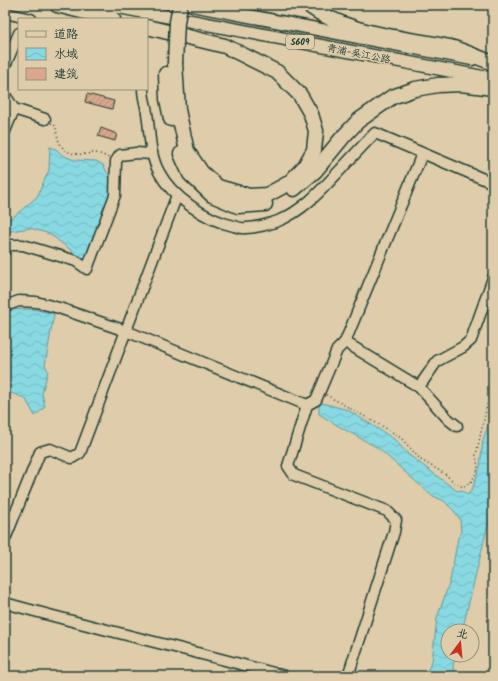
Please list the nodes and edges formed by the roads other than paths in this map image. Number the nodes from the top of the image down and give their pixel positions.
1 (57, 5) edge
2 (108, 5) edge
3 (172, 5) edge
4 (180, 5) edge
5 (192, 5) edge
6 (308, 5) edge
7 (5, 13) edge
8 (27, 18) edge
9 (110, 18) edge
10 (148, 27) edge
11 (18, 35) edge
12 (170, 62) junction
13 (493, 63) edge
14 (5, 66) edge
15 (493, 79) edge
16 (493, 88) edge
17 (143, 90) edge
18 (5, 95) edge
19 (14, 109) junction
20 (45, 119) road end
21 (5, 131) edge
22 (152, 154) junction
23 (422, 154) junction
24 (493, 183) edge
25 (177, 195) junction
26 (5, 250) edge
27 (493, 278) edge
28 (5, 306) edge
29 (126, 331) junction
30 (345, 342) junction
31 (419, 387) junction
32 (308, 404) junction
33 (457, 426) dead end
34 (5, 539) edge
35 (5, 603) edge
36 (284, 676) edge
37 (348, 676) edge

1 - 9 highway
2 - 15 main road, 青浦-吴江公路 / S609
3 - 12 highway
4 - 12 highway, bridge
5 - 13 main road, 青浦-吴江公路 / S609
6 - 13 highway
7 - 8 street
10 - 12 highway
11 - 14 street
12 - 16 highway
17 - 22 street
18 - 19 street
19 - 20 street
19 - 21 street
22 - 25 street
22 - 26 street
23 - 24 street
23 - 25 street
23 - 30 street
25 - 29 street
27 - 31 street
28 - 29 street
29 - 32 street
29 - 34 street
30 - 31 street
30 - 32 street
31 - 33 street
32 - 37 street
35 - 36 street

